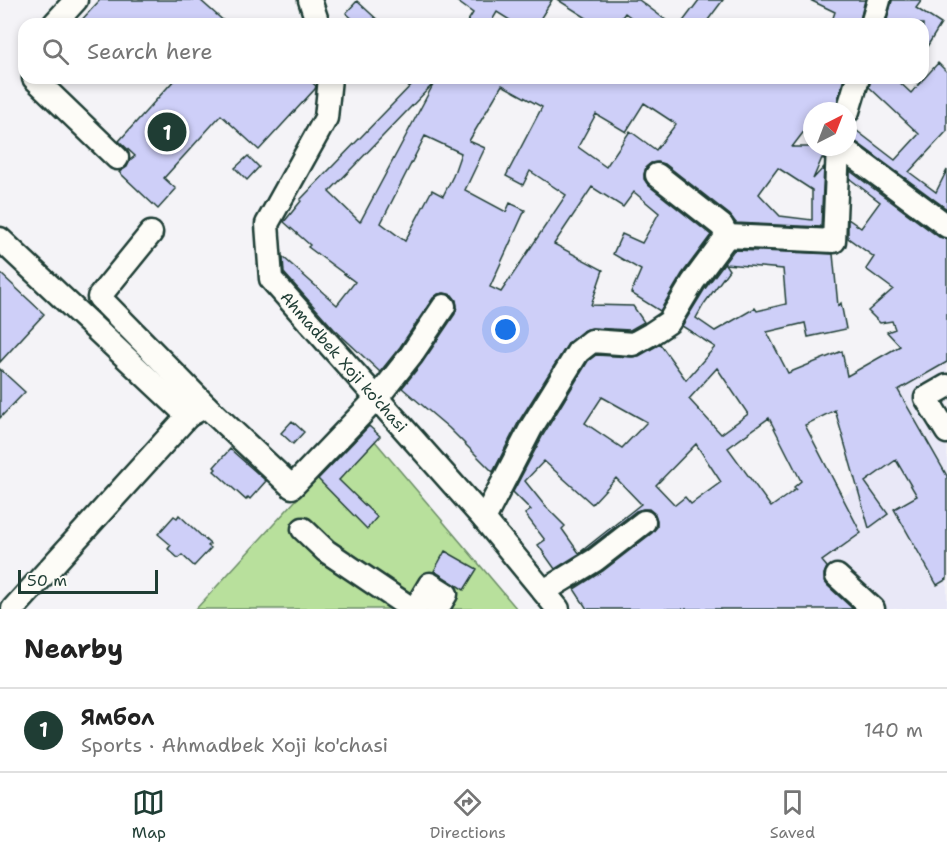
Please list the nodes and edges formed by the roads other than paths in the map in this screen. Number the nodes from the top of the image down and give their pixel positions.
1 (76, 0) edge
2 (310, 0) edge
3 (879, 0) edge
4 (60, 18) edge
5 (316, 18) edge
6 (874, 18) edge
7 (40, 84) edge
8 (329, 84) edge
9 (856, 84) edge
10 (851, 102) edge
11 (839, 156) edge
12 (852, 156) edge
13 (117, 158) dead end
14 (657, 175) dead end
15 (947, 226) edge
16 (152, 233) dead end
17 (727, 236) junction
18 (0, 239) edge
19 (444, 306) dead end
20 (947, 386) edge
21 (377, 398) junction
22 (197, 411) junction
23 (947, 432) edge
24 (484, 519) junction
25 (644, 522) dead end
26 (303, 529) dead end
27 (837, 576) dead end
28 (544, 591) junction
29 (13, 609) edge
30 (413, 609) edge
31 (437, 609) edge
32 (558, 609) edge
33 (873, 609) edge

1 - 4 street
2 - 5 street
3 - 6 street
7 - 13 street
8 - 21 street, Ahmadbek Xoji ko'chasi
9 - 10 street
11 - 17 street
12 - 15 street
14 - 17 street
16 - 22 street
17 - 24 street
18 - 22 street
19 - 21 street
20 - 23 street
21 - 22 street
21 - 24 street, Ahmadbek Xoji ko'chasi
22 - 29 street
24 - 28 street, Ahmadbek Xoji ko'chasi
25 - 28 street
26 - 30 street
27 - 33 street
28 - 32 street, Ahmadbek Xoji ko'chasi
30 - 31 street

